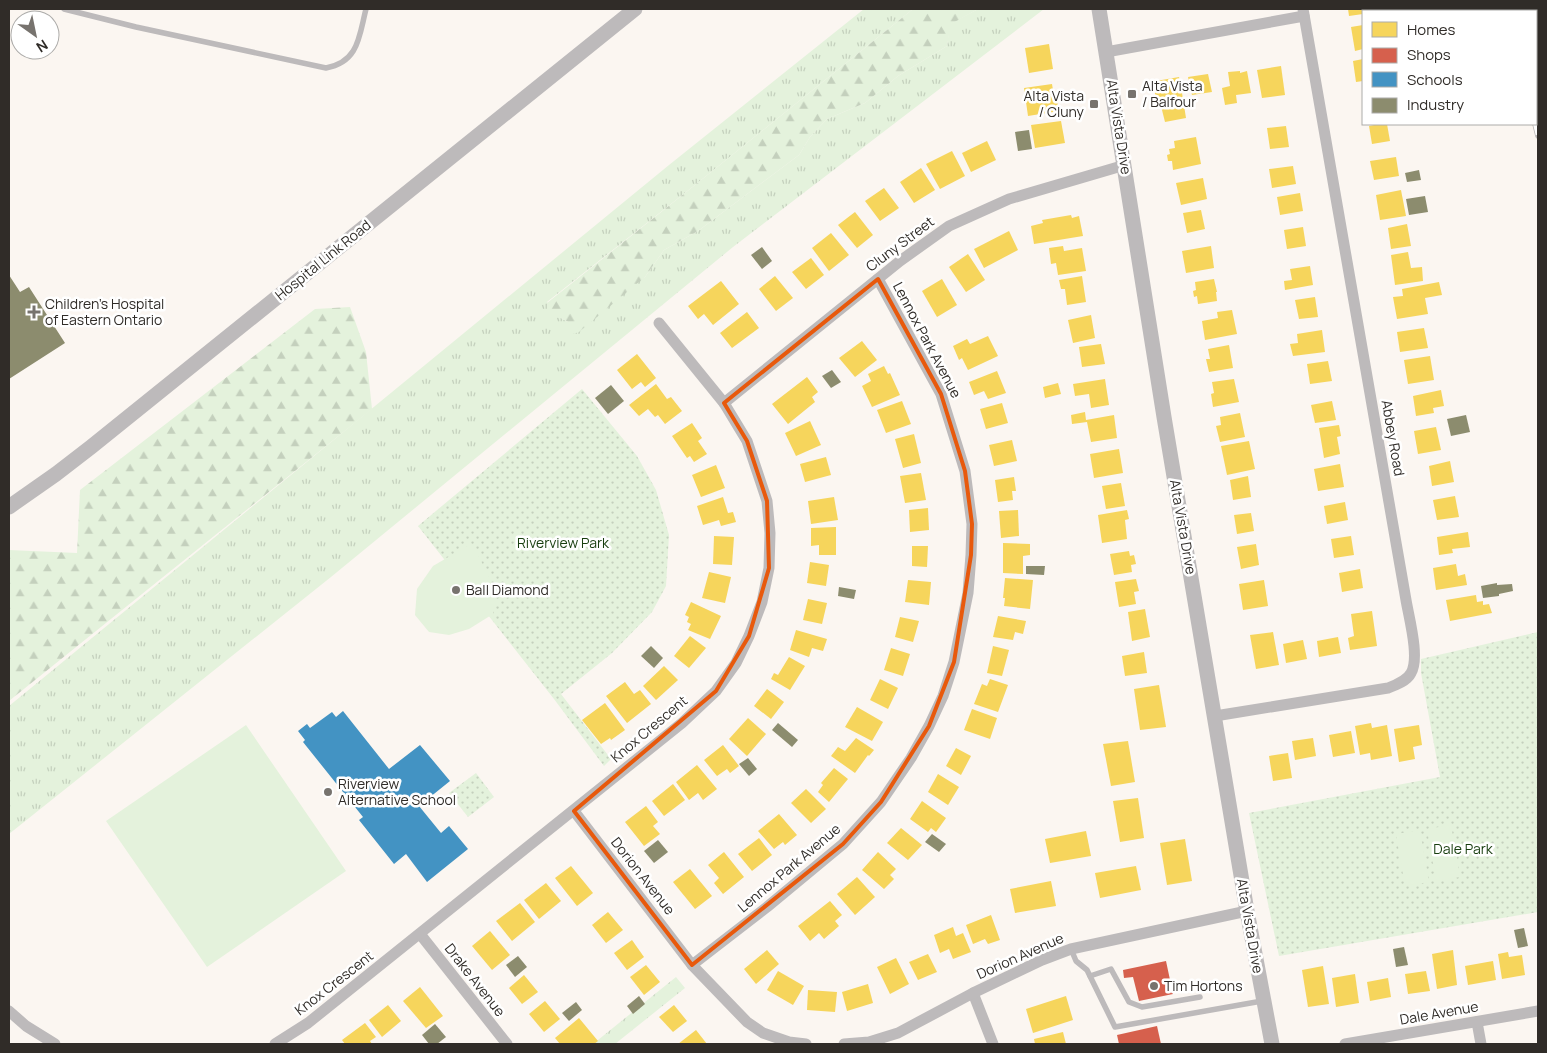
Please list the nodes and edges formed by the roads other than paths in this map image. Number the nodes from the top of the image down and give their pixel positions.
1 (64, 9) edge
2 (366, 9) edge
3 (635, 9) edge
4 (1099, 9) edge
5 (1304, 12) edge
6 (1106, 52) junction
7 (1125, 165) junction
8 (878, 279) junction
9 (659, 323) dead end
10 (724, 403) junction
11 (9, 507) edge
12 (1215, 716) junction
13 (574, 811) junction
14 (1247, 911) junction
15 (420, 934) junction
16 (1071, 949) junction
17 (692, 965) junction
18 (1090, 976) junction
19 (973, 993) junction
20 (1200, 997) dead end
21 (1263, 1001) junction
22 (9, 1011) edge
23 (1538, 1012) edge
24 (1477, 1022) junction
25 (55, 1044) edge
26 (276, 1044) edge
27 (507, 1044) edge
28 (806, 1044) edge
29 (844, 1044) edge
30 (992, 1044) edge
31 (1272, 1044) edge
32 (1345, 1044) edge
33 (1481, 1044) edge

1 - 2 lane
3 - 11 street, Hospital Link Road
4 - 6 street, Alta Vista Drive
5 - 6 street
5 - 12 street, Abbey Road
6 - 7 street, Alta Vista Drive
7 - 8 street, Cluny Street
7 - 12 street, Alta Vista Drive
8 - 10 street, Cluny Street
8 - 17 street, Lennox Park Avenue
9 - 10 street, Knox Crescent
10 - 13 street, Knox Crescent
12 - 14 street, Alta Vista Drive
13 - 15 street, Knox Crescent
13 - 17 street, Dorion Avenue
14 - 16 street, Dorion Avenue
14 - 21 street, Alta Vista Drive
15 - 26 street, Knox Crescent
15 - 27 street, Drake Avenue
16 - 18 lane
16 - 19 street, Dorion Avenue
17 - 28 street, Dorion Avenue
18 - 20 lane
18 - 21 lane
19 - 29 street, Dorion Avenue
19 - 30 street
21 - 31 street, Alta Vista Drive
22 - 25 street
23 - 24 street, Dale Avenue
24 - 32 street, Dale Avenue
24 - 33 street

